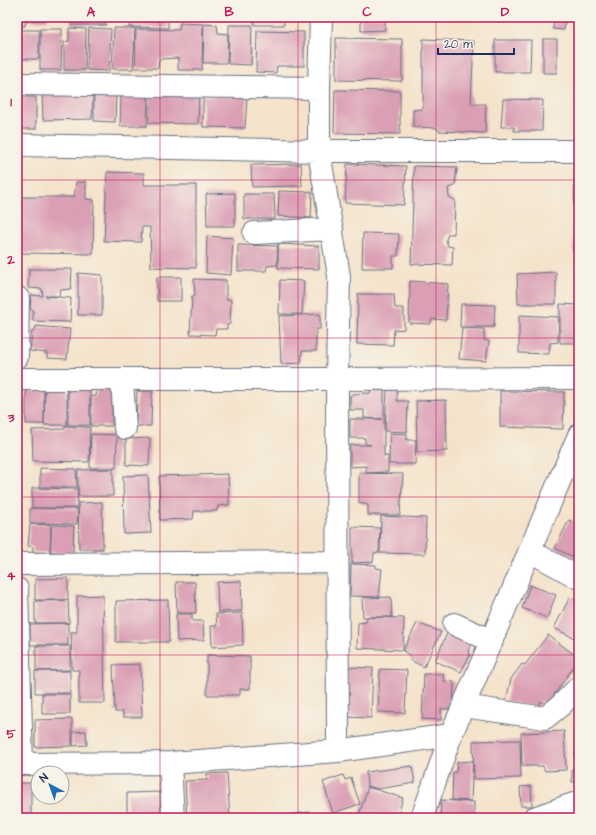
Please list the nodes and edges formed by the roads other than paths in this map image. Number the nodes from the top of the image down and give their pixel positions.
1 (321, 17) edge
2 (17, 84) edge
3 (319, 88) junction
4 (17, 145) edge
5 (319, 151) junction
6 (579, 151) edge
7 (332, 230) junction
8 (254, 233) dead end
9 (18, 298) edge
10 (17, 357) edge
11 (579, 378) edge
12 (17, 379) edge
13 (122, 379) junction
14 (337, 379) junction
15 (125, 428) dead end
16 (579, 435) edge
17 (530, 551) junction
18 (337, 562) junction
19 (17, 564) edge
20 (579, 578) edge
21 (17, 589) edge
22 (454, 624) dead end
23 (492, 641) junction
24 (579, 687) edge
25 (464, 706) junction
26 (452, 735) junction
27 (338, 750) junction
28 (170, 763) junction
29 (19, 764) edge
30 (568, 810) edge
31 (173, 818) edge
32 (422, 818) edge
33 (534, 818) edge

1 - 3 street
2 - 3 street
3 - 5 street
4 - 5 street
5 - 6 street
5 - 7 street
7 - 8 street
7 - 14 street
9 - 10 street
11 - 14 street
12 - 13 street
13 - 14 street
13 - 15 street
14 - 18 street
16 - 17 street
17 - 20 street
17 - 23 street
18 - 19 street
18 - 27 street
21 - 29 street
22 - 23 street
23 - 25 street
24 - 25 street
25 - 26 street
26 - 27 street
26 - 32 street
27 - 28 street
28 - 29 street
28 - 31 street
30 - 33 street

